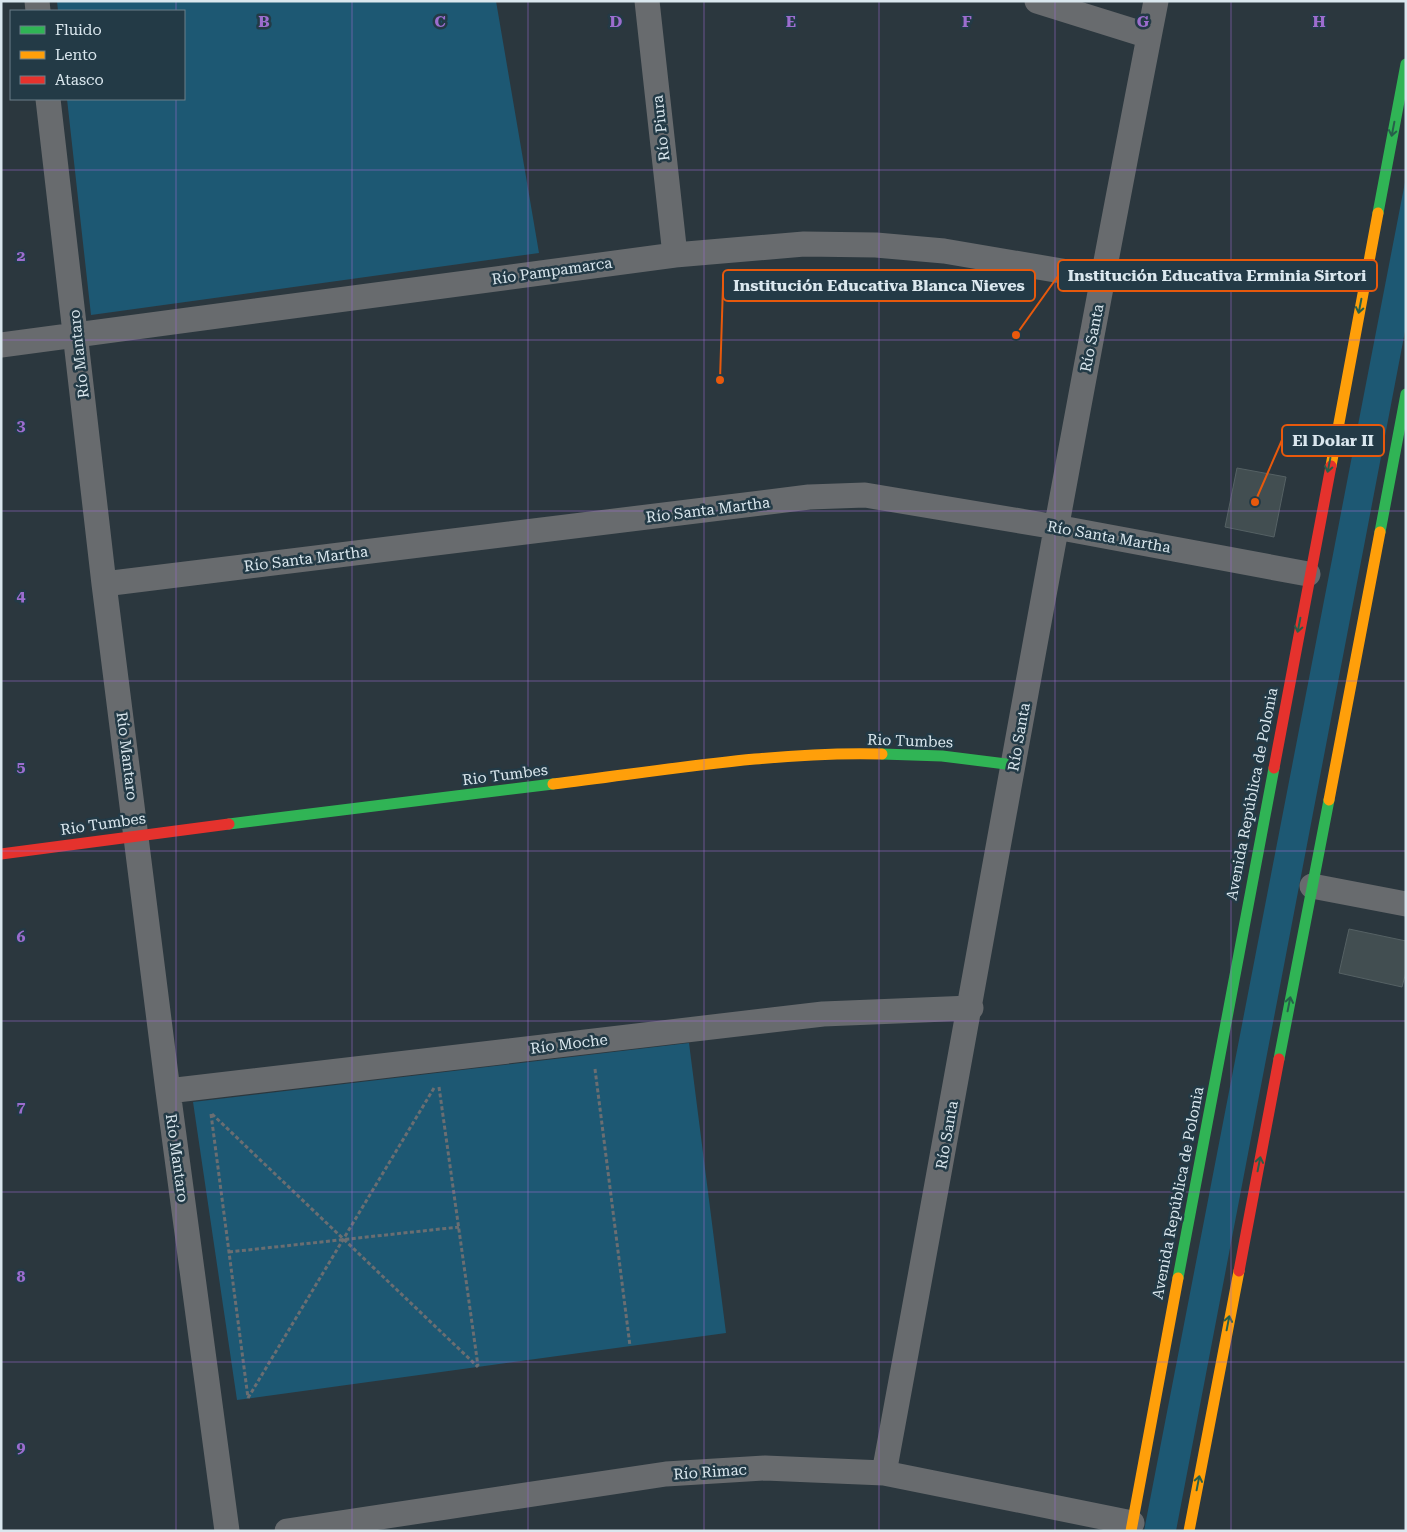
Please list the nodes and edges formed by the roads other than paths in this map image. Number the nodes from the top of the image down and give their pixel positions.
1 (648, 1) edge
2 (1037, 1) edge
3 (1156, 1) edge
4 (1149, 36) junction
5 (1406, 64) edge
6 (48, 100) edge
7 (675, 255) junction
8 (1103, 278) junction
9 (77, 336) junction
10 (1, 345) edge
11 (1406, 394) edge
12 (1056, 527) junction
13 (1308, 574) junction
14 (104, 584) junction
15 (1014, 765) junction
16 (137, 835) junction
17 (1, 854) edge
18 (1312, 886) junction
19 (1406, 904) edge
20 (971, 1008) junction
21 (168, 1091) junction
22 (884, 1473) junction
23 (1131, 1527) edge
24 (227, 1531) edge
25 (287, 1531) edge
26 (1189, 1531) edge

1 - 7 street, Río Piura
2 - 4 street
3 - 4 street, Río Santa
4 - 8 street, Río Santa
5 -> 13 main road, Avenida República de Polonia
6 - 9 street, Río Mantaro
7 - 8 street, Río Pampamarca
7 - 9 street, Río Pampamarca
8 - 12 street, Río Santa
9 - 10 street, Río Pampamarca
9 - 14 street, Río Mantaro
11 - 18 main road
12 - 13 street, Río Santa Martha
12 - 14 street, Río Santa Martha
12 - 15 street, Río Santa
13 -> 23 main road, Avenida República de Polonia
14 - 16 street, Río Mantaro
15 - 16 main road, Rio Tumbes
15 - 20 street, Río Santa
16 - 17 main road, Rio Tumbes
16 - 21 street, Río Mantaro
18 - 19 street
26 -> 18 main road
20 - 21 street, Río Moche
20 - 22 street, Río Santa
21 - 24 street, Río Mantaro
22 - 23 street, Río Rimac
22 - 25 street, Río Rimac

